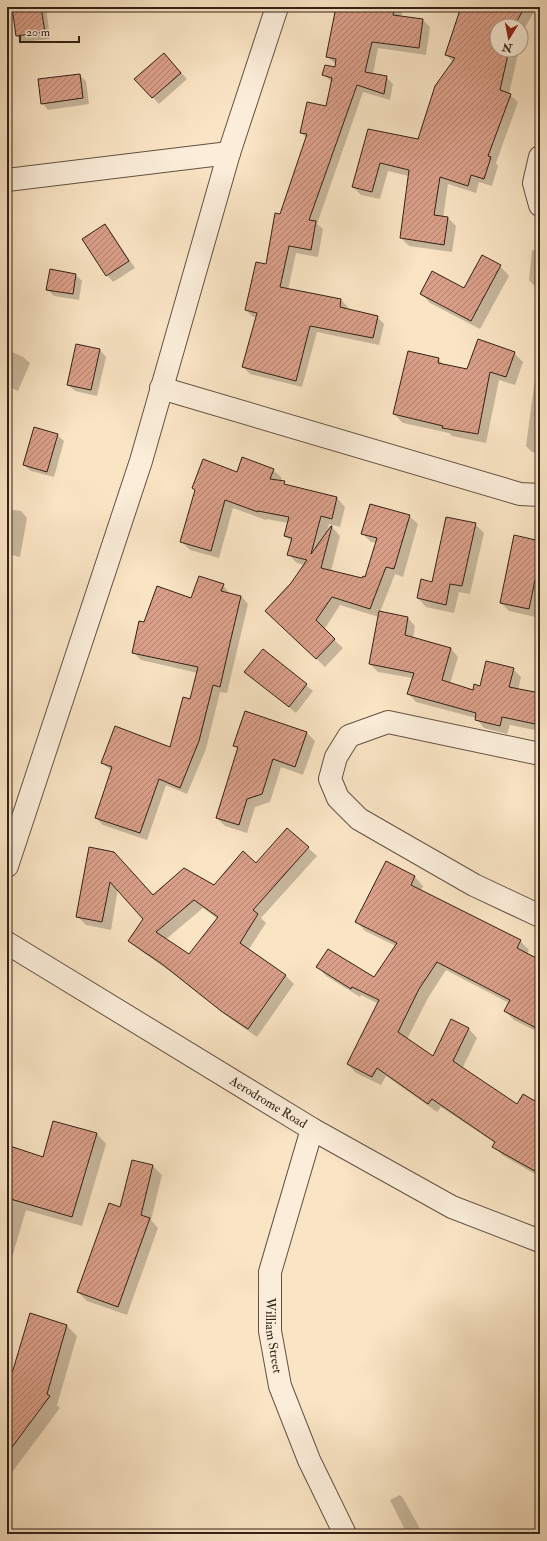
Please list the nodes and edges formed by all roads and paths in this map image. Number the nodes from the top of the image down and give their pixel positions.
1 (277, 7) edge
2 (229, 153) junction
3 (540, 157) edge
4 (7, 180) edge
5 (540, 205) edge
6 (161, 388) junction
7 (540, 496) edge
8 (540, 754) edge
9 (7, 866) edge
10 (540, 916) edge
11 (7, 943) edge
12 (312, 1129) junction
13 (540, 1241) edge
14 (345, 1534) edge

1 - 2 street
2 - 4 street
2 - 6 street
3 - 5 street
6 - 7 street
6 - 9 street
8 - 10 street
11 - 12 street, Aerodrome Road
12 - 13 street, Aerodrome Road
12 - 14 street, William Street

